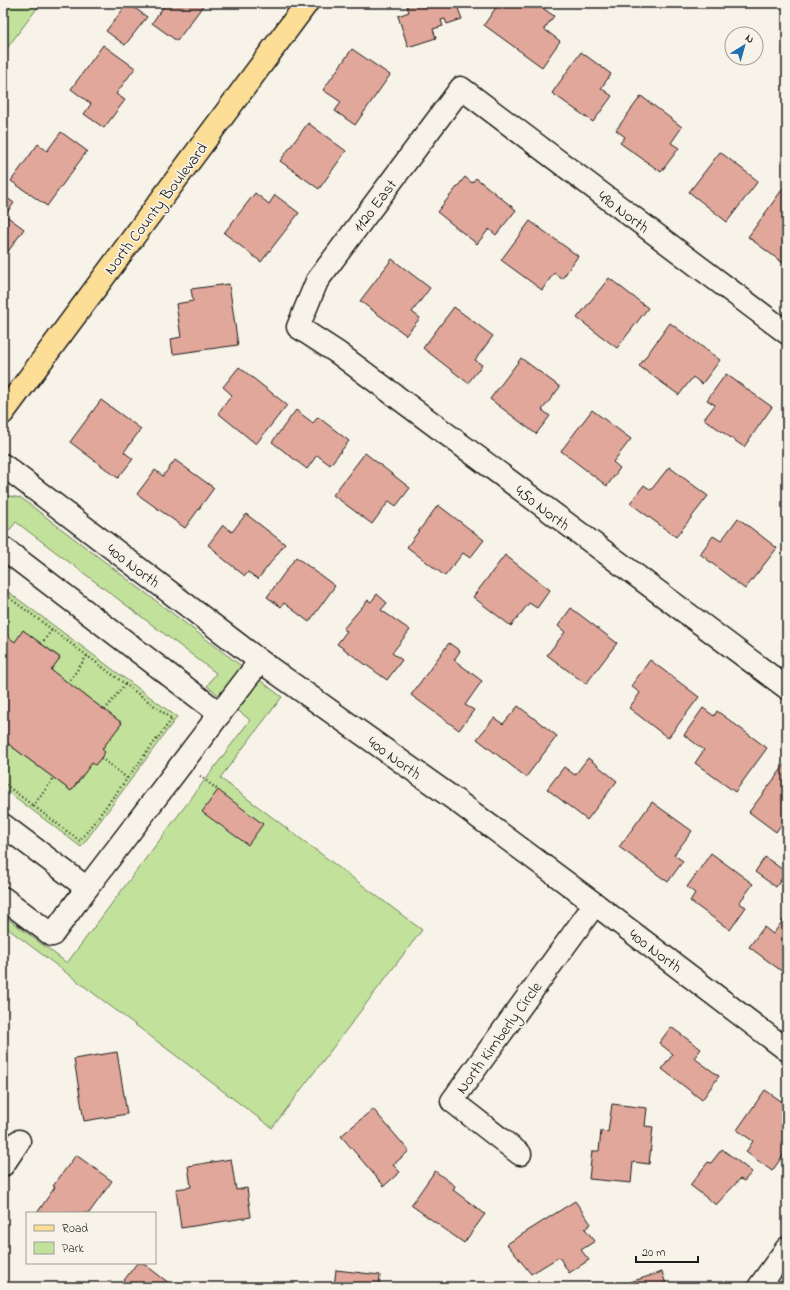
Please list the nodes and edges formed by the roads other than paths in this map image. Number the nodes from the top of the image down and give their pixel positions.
1 (307, 3) edge
2 (461, 88) joint
3 (298, 328) joint
4 (787, 333) edge
5 (3, 413) edge
6 (3, 466) edge
7 (3, 548) edge
8 (260, 661) junction
9 (787, 688) edge
10 (220, 714) junction
11 (3, 825) edge
12 (87, 888) junction
13 (3, 898) edge
14 (595, 904) junction
15 (787, 1050) edge
16 (19, 1141) dead end
17 (520, 1154) dead end
18 (3, 1165) edge
19 (787, 1248) edge
20 (759, 1287) edge

1 - 5 main road, North County Boulevard
2 - 3 street, 1120 East
2 - 4 street, 490 North
3 - 9 street, 450 North
6 - 8 street, 400 North
7 - 10 street
8 - 10 street
8 - 14 street, 400 North
10 - 12 street
11 - 12 street
12 - 13 street
14 - 15 street, 400 North
14 - 17 street, North Kimberly Circle
16 - 18 street
19 - 20 street

